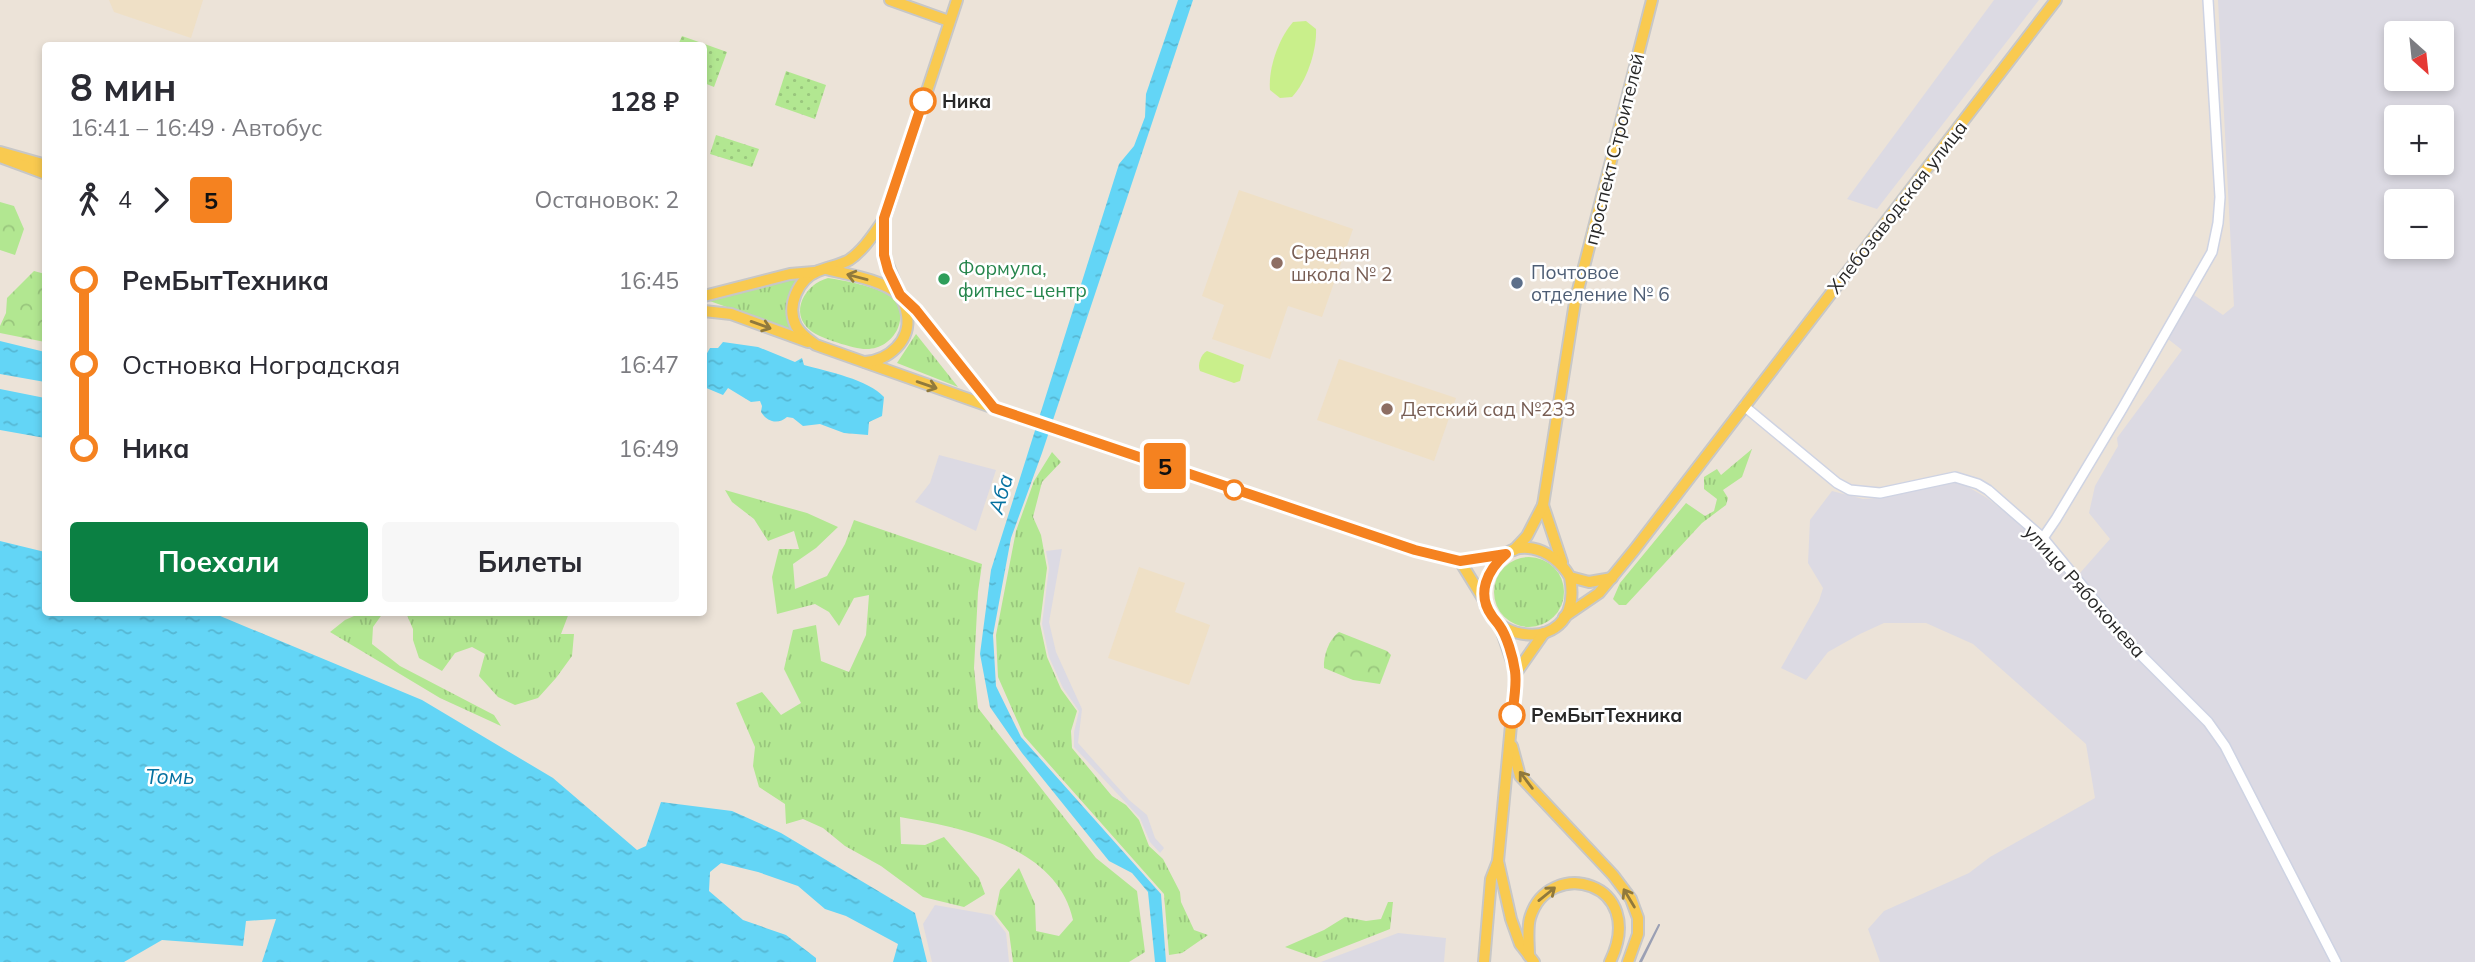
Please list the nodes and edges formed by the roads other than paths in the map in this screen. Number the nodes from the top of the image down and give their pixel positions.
1 (890, 0) edge
2 (957, 0) edge
3 (1652, 0) edge
4 (2056, 0) edge
5 (2208, 0) edge
6 (949, 21) junction
7 (0, 152) edge
8 (0, 157) edge
9 (42, 164) edge
10 (42, 173) edge
11 (884, 218) junction
12 (821, 270) junction
13 (707, 295) edge
14 (900, 295) junction
15 (707, 311) edge
16 (816, 345) junction
17 (862, 363) junction
18 (994, 408) junction
19 (1741, 410) junction
20 (1543, 505) junction
21 (2043, 538) junction
22 (1510, 552) junction
23 (1460, 561) junction
24 (1563, 564) junction
25 (1570, 577) junction
26 (1612, 578) junction
27 (1486, 602) junction
28 (1564, 617) junction
29 (1500, 625) junction
30 (1544, 633) junction
31 (1516, 673) junction
32 (1510, 740) junction
33 (1499, 861) junction
34 (1532, 959) edge
35 (1484, 962) edge
36 (1610, 962) edge
37 (1628, 962) edge
38 (2336, 962) edge

1 - 6 main road
2 - 6 main road
3 - 20 main road, проспект Строителей
4 - 19 main road, Хлебозаводская улица
5 - 21 street
6 - 11 main road
7 - 9 main road
8 - 10 main road
11 - 12 main road
11 - 14 main road
12 - 13 main road
14 -> 12 main road
12 - 16 main road
14 - 17 main road
14 - 18 main road
15 -> 16 main road
16 - 17 main road
17 -> 18 main road
18 - 23 main road
19 - 21 street, улица Рябоконева
19 - 26 main road, Хлебозаводская улица
20 - 22 main road
20 - 24 main road
21 - 38 street, улица Рябоконева
22 - 23 main road
22 - 24 main road
22 - 27 main road
23 - 27 main road
24 - 25 main road
25 - 26 main road
25 - 28 main road
26 - 28 main road
27 - 29 main road
28 - 30 main road
29 - 30 main road
29 - 31 main road
30 - 31 main road
31 - 32 main road
32 - 33 main road
37 -> 32 main road
33 - 34 main road
33 - 35 main road
34 -> 36 main road

